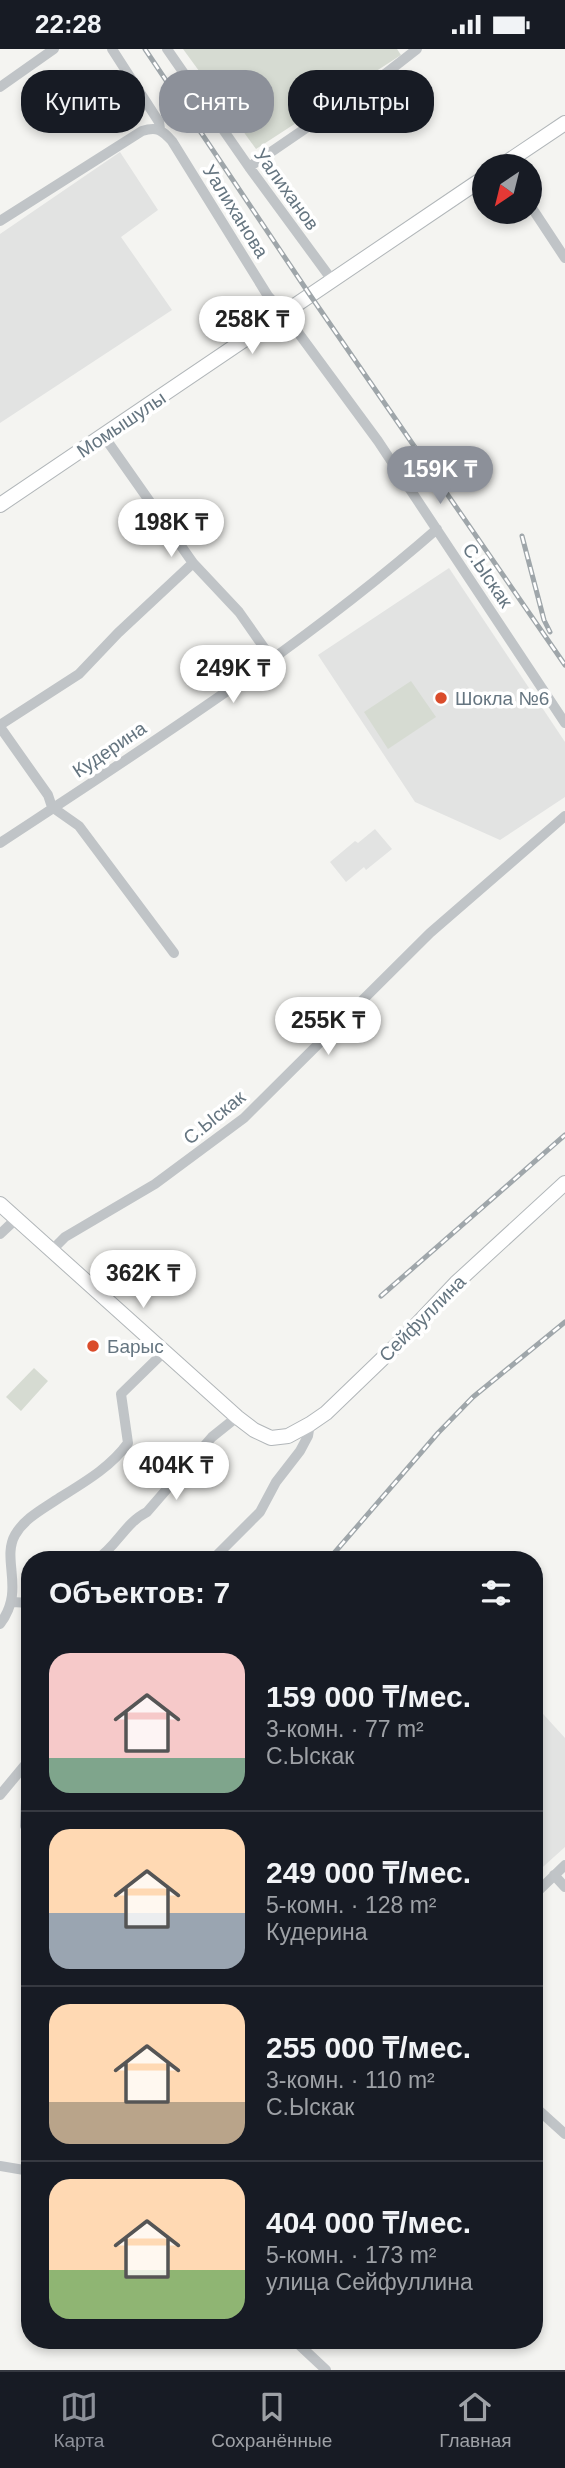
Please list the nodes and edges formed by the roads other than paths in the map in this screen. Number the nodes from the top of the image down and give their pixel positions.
1 (54, 49) edge
2 (112, 49) edge
3 (167, 49) edge
4 (417, 49) edge
5 (0, 87) edge
6 (159, 122) edge
7 (565, 124) edge
8 (159, 129) edge
9 (164, 133) edge
10 (521, 154) edge
11 (249, 167) junction
12 (472, 186) edge
13 (0, 222) edge
14 (542, 223) edge
15 (565, 258) edge
16 (332, 280) junction
17 (283, 312) junction
18 (103, 435) junction
19 (0, 505) edge
20 (437, 529) junction
21 (193, 563) junction
22 (272, 659) junction
23 (565, 723) edge
24 (0, 726) edge
25 (52, 807) junction
26 (565, 816) edge
27 (0, 843) edge
28 (174, 953) dead end
29 (565, 1183) edge
30 (0, 1204) edge
31 (16, 1219) junction
32 (0, 1234) edge
33 (51, 1251) junction
34 (163, 1353) junction
35 (237, 1417) junction
36 (310, 1425) junction
37 (107, 1551) edge
38 (220, 1551) edge
39 (12, 1602) junction
40 (21, 1602) edge
41 (0, 1624) edge
42 (21, 1770) edge
43 (0, 1794) edge
44 (565, 1865) edge
45 (554, 1875) junction
46 (543, 1886) edge
47 (565, 1887) edge
48 (543, 2114) edge
49 (565, 2134) edge
50 (0, 2166) edge
51 (21, 2170) edge
52 (304, 2349) edge
53 (326, 2370) edge

1 - 5 street
2 - 6 street, Уалиханова
3 - 11 street, Уалиханов
4 - 11 street
7 - 10 main road
8 - 13 street
9 - 17 street, Уалиханова
11 - 16 street, Уалиханов
12 - 16 main road, Момышулы
14 - 15 street
16 - 17 main road, Момышулы
17 - 18 main road, Момышулы
17 - 20 street, С.Ыскак
18 - 19 main road, Момышулы
18 - 21 street
20 - 22 street, Кудерина
20 - 23 street, С.Ыскак
21 - 22 street
21 - 24 street
22 - 25 street, Кудерина
24 - 25 street
25 - 27 street, Кудерина
25 - 28 street
26 - 33 street, С.Ыскак
29 - 36 main road, Сейфуллина
30 - 31 main road
31 - 32 street
31 - 33 main road
33 - 34 main road
34 - 35 main road
34 - 39 street
35 - 36 main road, Сейфуллина
35 - 37 street
36 - 38 street
39 - 40 street
39 - 41 street
42 - 43 street
44 - 45 street
45 - 46 street
45 - 47 street
48 - 49 street
50 - 51 street
52 - 53 street

